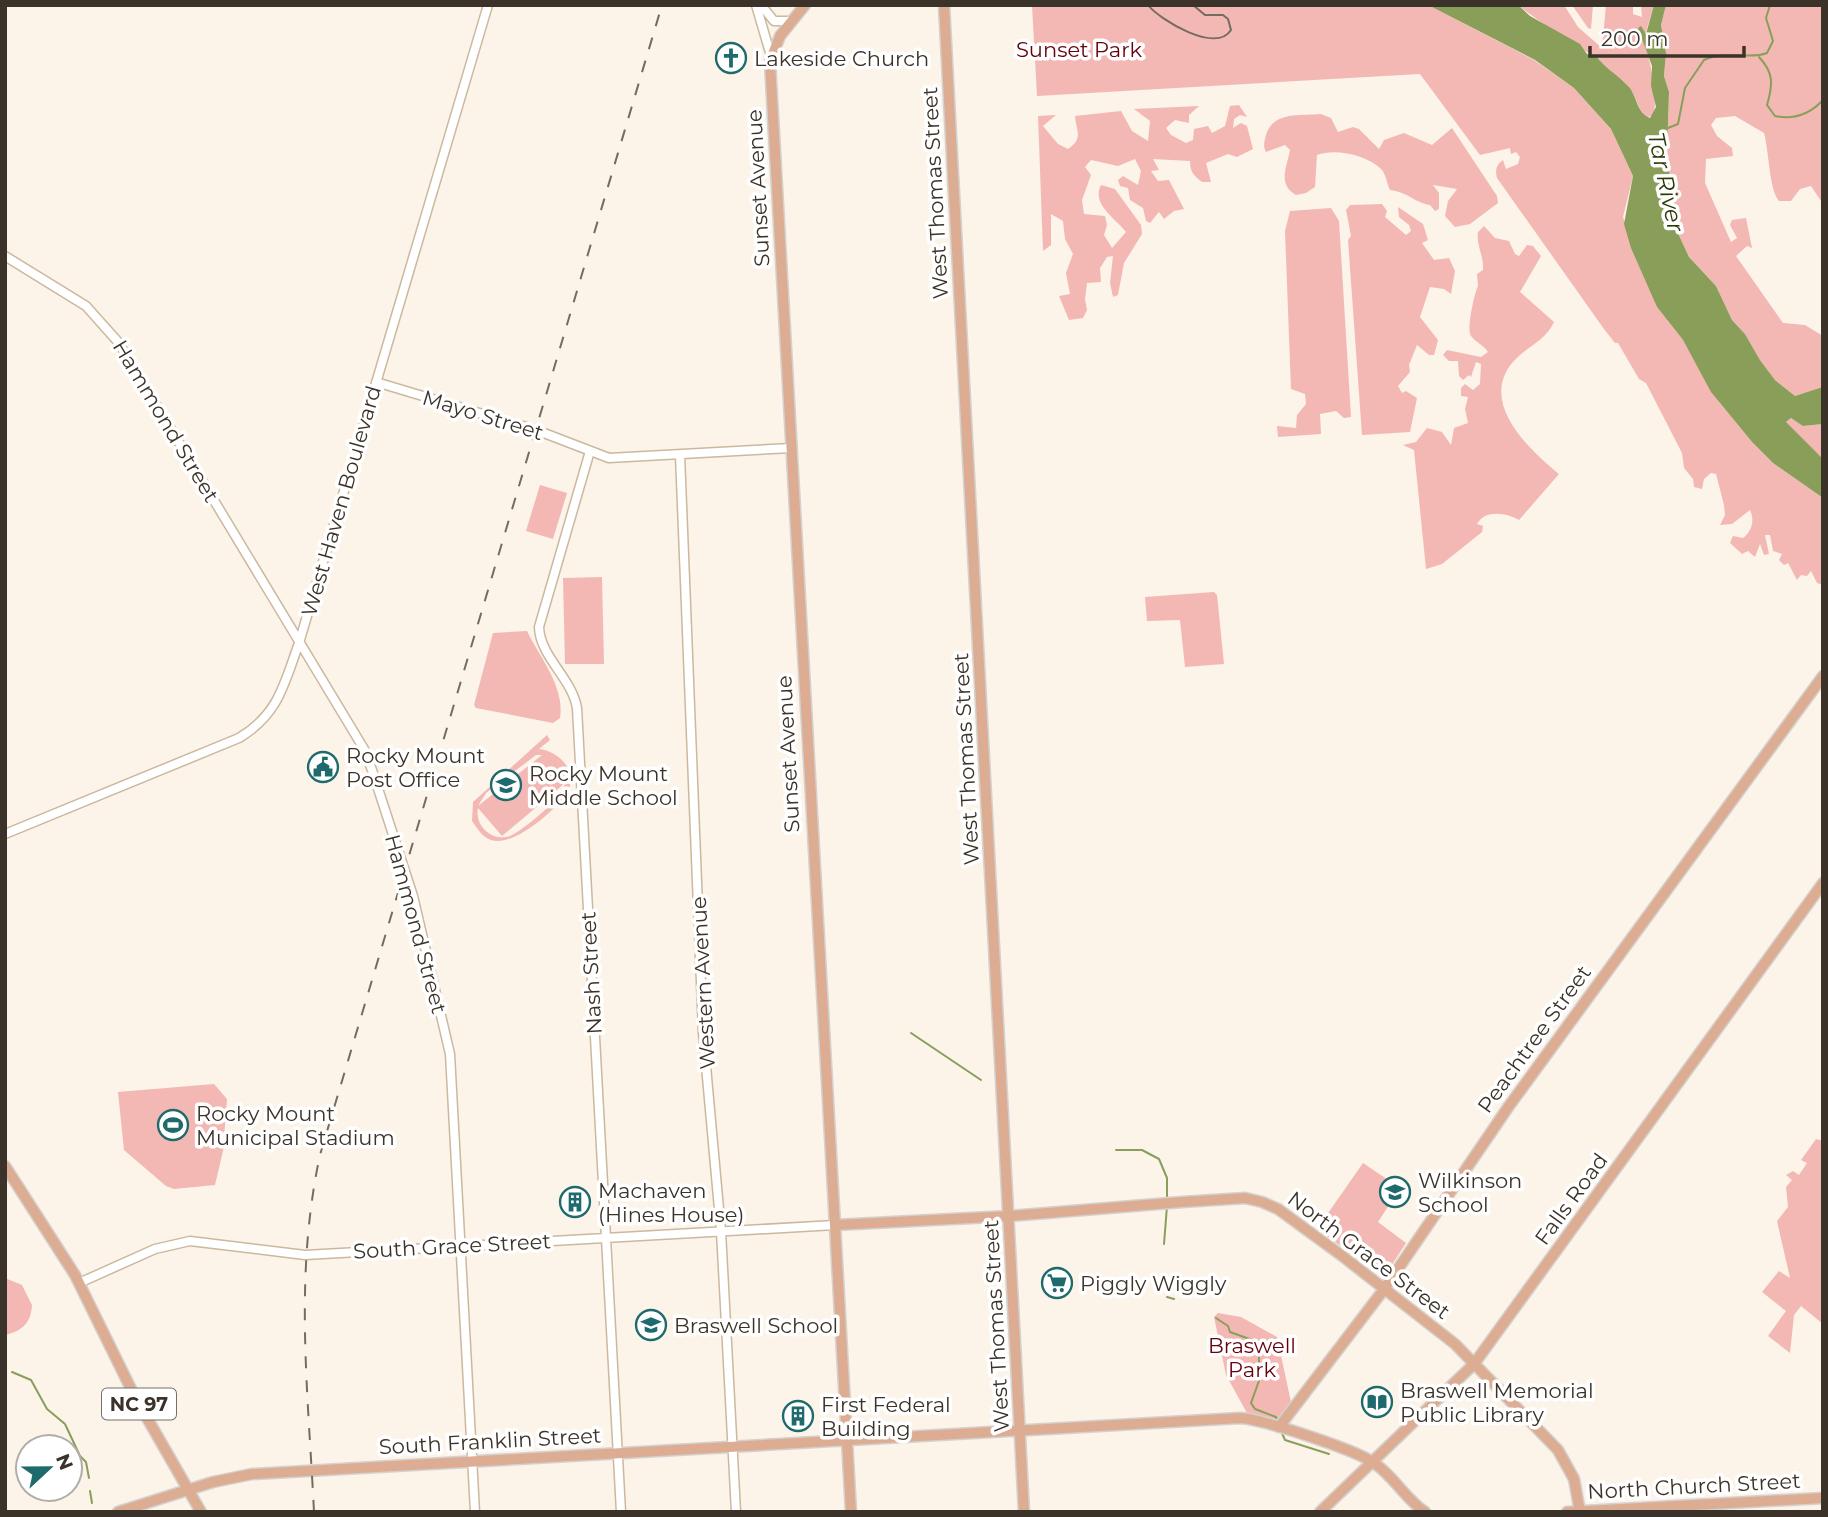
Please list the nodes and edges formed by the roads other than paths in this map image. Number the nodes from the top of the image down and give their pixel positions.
1 (488, 5) edge
2 (759, 5) edge
3 (805, 5) edge
4 (944, 5) edge
5 (791, 21) junction
6 (771, 55) junction
7 (5, 256) edge
8 (376, 382) junction
9 (791, 448) junction
10 (590, 451) junction
11 (680, 455) junction
12 (299, 643) junction
13 (1823, 676) edge
14 (5, 834) edge
15 (1823, 883) edge
16 (5, 1166) edge
17 (1010, 1216) junction
18 (835, 1225) junction
19 (721, 1231) junction
20 (607, 1237) junction
21 (461, 1245) junction
22 (79, 1283) junction
23 (1385, 1288) junction
24 (1474, 1364) junction
25 (1279, 1427) junction
26 (1020, 1431) junction
27 (848, 1441) junction
28 (732, 1447) junction
29 (618, 1453) junction
30 (473, 1461) junction
31 (1372, 1461) junction
32 (188, 1491) junction
33 (1823, 1498) edge
34 (1415, 1508) edge
35 (1580, 1511) edge
36 (118, 1512) edge
37 (201, 1512) edge
38 (475, 1512) edge
39 (621, 1512) edge
40 (736, 1512) edge
41 (851, 1512) edge
42 (1024, 1512) edge
43 (1320, 1512) edge
44 (1425, 1512) edge
45 (1567, 1512) edge

1 - 8 street, West Haven Boulevard
2 - 5 street
2 - 6 street
3 - 5 main road
4 - 17 main road, West Thomas Street
5 - 6 main road
6 - 9 main road, Sunset Avenue
7 - 12 street, Hammond Street
8 - 10 street, Mayo Street
8 - 12 street, West Haven Boulevard
9 - 11 street, Mayo Street
9 - 18 main road, Sunset Avenue
10 - 11 street, Mayo Street
10 - 20 street, Nash Street
11 - 19 street, Western Avenue
12 - 14 street, West Haven Boulevard
12 - 21 street, Hammond Street
13 - 23 main road, Peachtree Street
15 - 24 main road, Falls Road
16 - 22 main road, NC 97
17 - 18 main road, North Grace Street
17 - 23 main road, North Grace Street
17 - 26 main road, West Thomas Street
18 - 19 street, South Grace Street
18 - 27 main road, Sunset Avenue
19 - 20 street, South Grace Street
19 - 28 street, Western Avenue
20 - 21 street, South Grace Street
20 - 29 street, Nash Street
21 - 22 street, South Grace Street
21 - 30 street, Hammond Street
22 - 32 main road, NC 97
23 - 24 main road, North Grace Street
23 - 25 main road, Peachtree Street
24 - 31 main road, Falls Road
24 - 35 main road, North Grace Street
25 - 26 main road, South Franklin Street
25 - 31 main road, South Franklin Street
26 - 27 main road, South Franklin Street
26 - 42 main road, West Thomas Street
27 - 28 main road, South Franklin Street
27 - 41 main road, Sunset Avenue
28 - 29 main road, South Franklin Street
28 - 40 street, Western Avenue
29 - 30 main road, South Franklin Street
29 - 39 street, Nash Street
30 - 32 main road, South Franklin Street
30 - 38 street, Hammond Street
31 - 34 main road
31 - 43 main road, Falls Road
32 - 36 main road, South Franklin Street
32 - 37 main road, NC 97
33 - 35 main road, North Church Street
34 - 44 main road
35 - 45 main road, North Church Street

